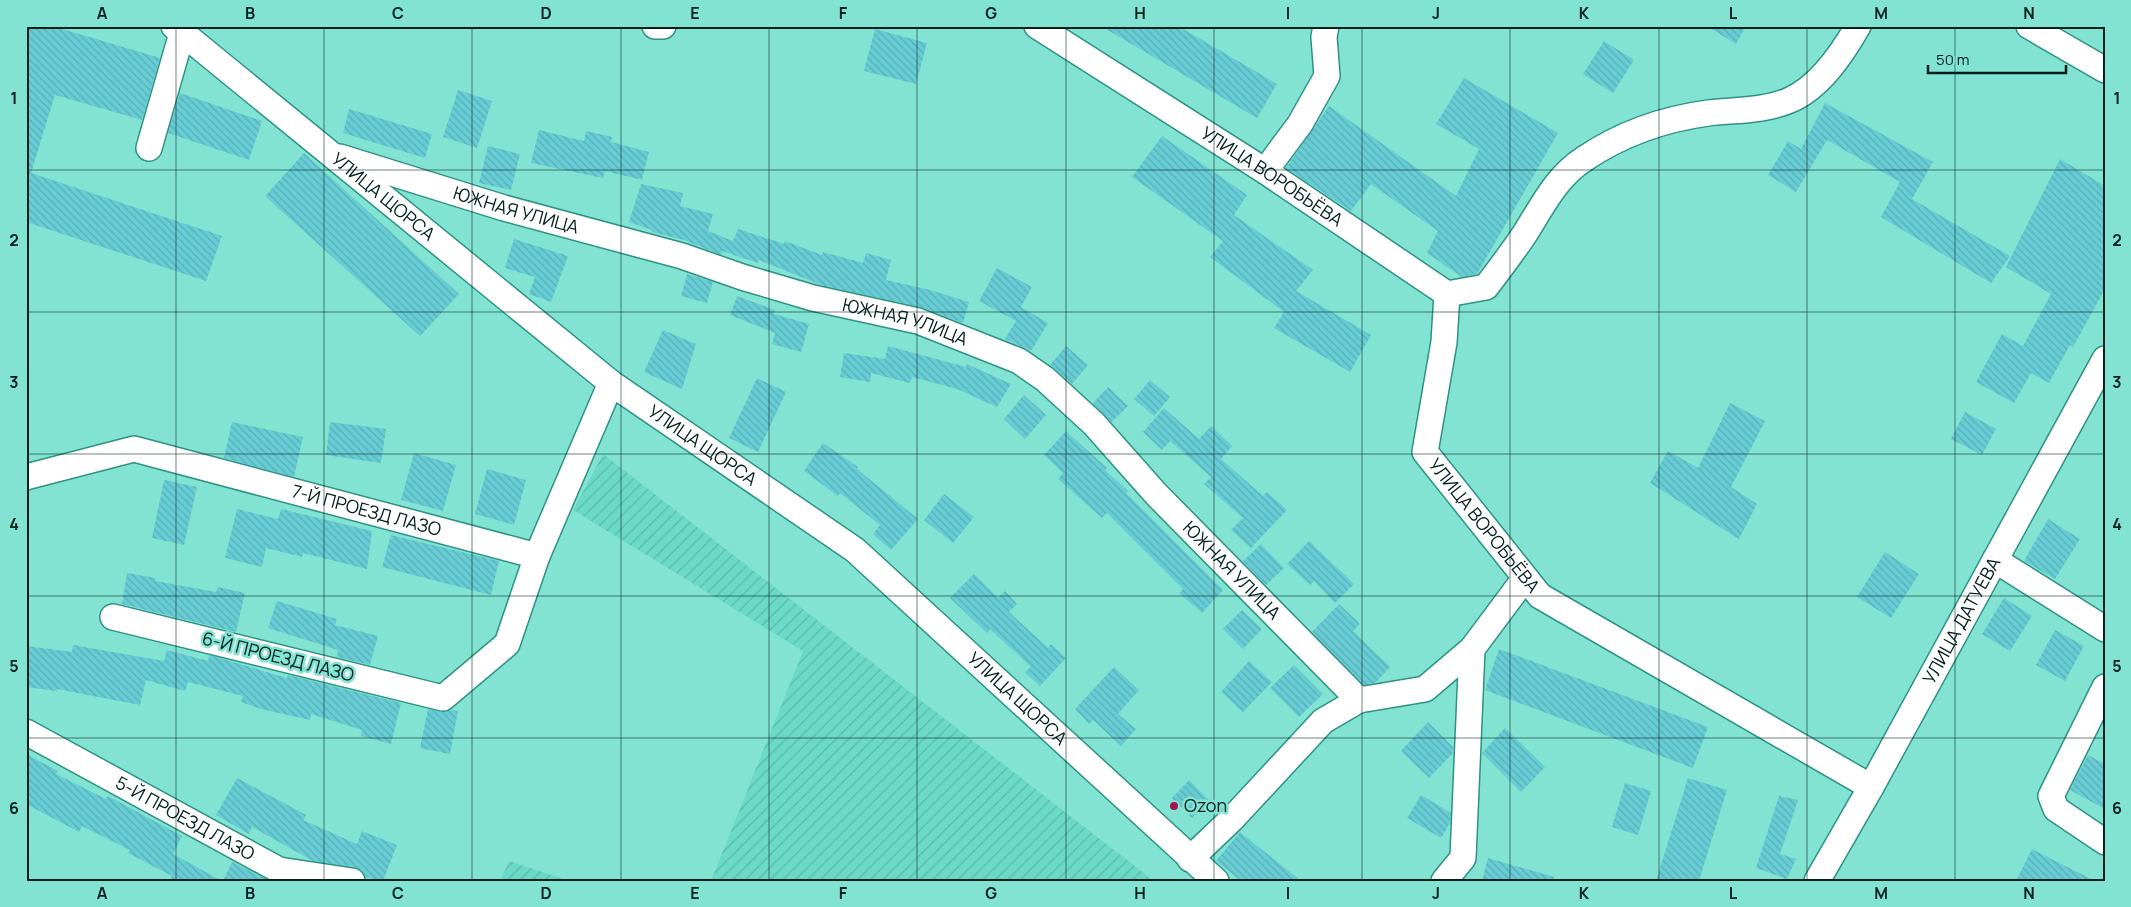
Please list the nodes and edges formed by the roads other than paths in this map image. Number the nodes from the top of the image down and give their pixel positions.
1 (655, 26) edge
2 (663, 26) edge
3 (1038, 26) edge
4 (1326, 26) edge
5 (1858, 26) edge
6 (2029, 26) edge
7 (178, 30) edge
8 (2105, 70) edge
9 (149, 148) dead end
10 (327, 153) junction
11 (1265, 171) junction
12 (1448, 294) junction
13 (2105, 359) edge
14 (611, 383) junction
15 (26, 477) edge
16 (537, 556) junction
17 (1995, 560) junction
18 (1525, 578) junction
19 (113, 617) dead end
20 (2105, 629) edge
21 (1472, 649) junction
22 (2105, 687) edge
23 (1358, 700) junction
24 (26, 732) edge
25 (1871, 787) junction
26 (2105, 842) edge
27 (1190, 858) junction
28 (352, 881) edge
29 (1216, 881) edge
30 (1444, 881) edge
31 (1817, 881) edge

1 - 2 street
3 - 11 street, УЛИЦА ВОРОБЬЁВА
4 - 11 street
5 - 12 street
6 - 8 street
7 - 9 street
7 - 10 street, УЛИЦА ЩОРСА
10 - 14 street, УЛИЦА ЩОРСА
10 - 23 street, ЮЖНАЯ УЛИЦА
11 - 12 street, УЛИЦА ВОРОБЬЁВА
12 - 18 street, УЛИЦА ВОРОБЬЁВА
13 - 17 street, УЛИЦА ДАТУЕВА
14 - 16 street
14 - 27 street, УЛИЦА ЩОРСА
15 - 16 street, 7-Й ПРОЕЗД ЛАЗО
16 - 19 street, 6-Й ПРОЕЗД ЛАЗО
17 - 20 street
17 - 25 street, УЛИЦА ДАТУЕВА
18 - 21 street
18 - 25 street, УЛИЦА ВОРОБЬЁВА
21 - 23 street
21 - 30 street
22 - 26 street
23 - 27 street
24 - 28 street, 5-Й ПРОЕЗД ЛАЗО
25 - 31 street, УЛИЦА ДАТУЕВА
27 - 29 street, УЛИЦА ЩОРСА

